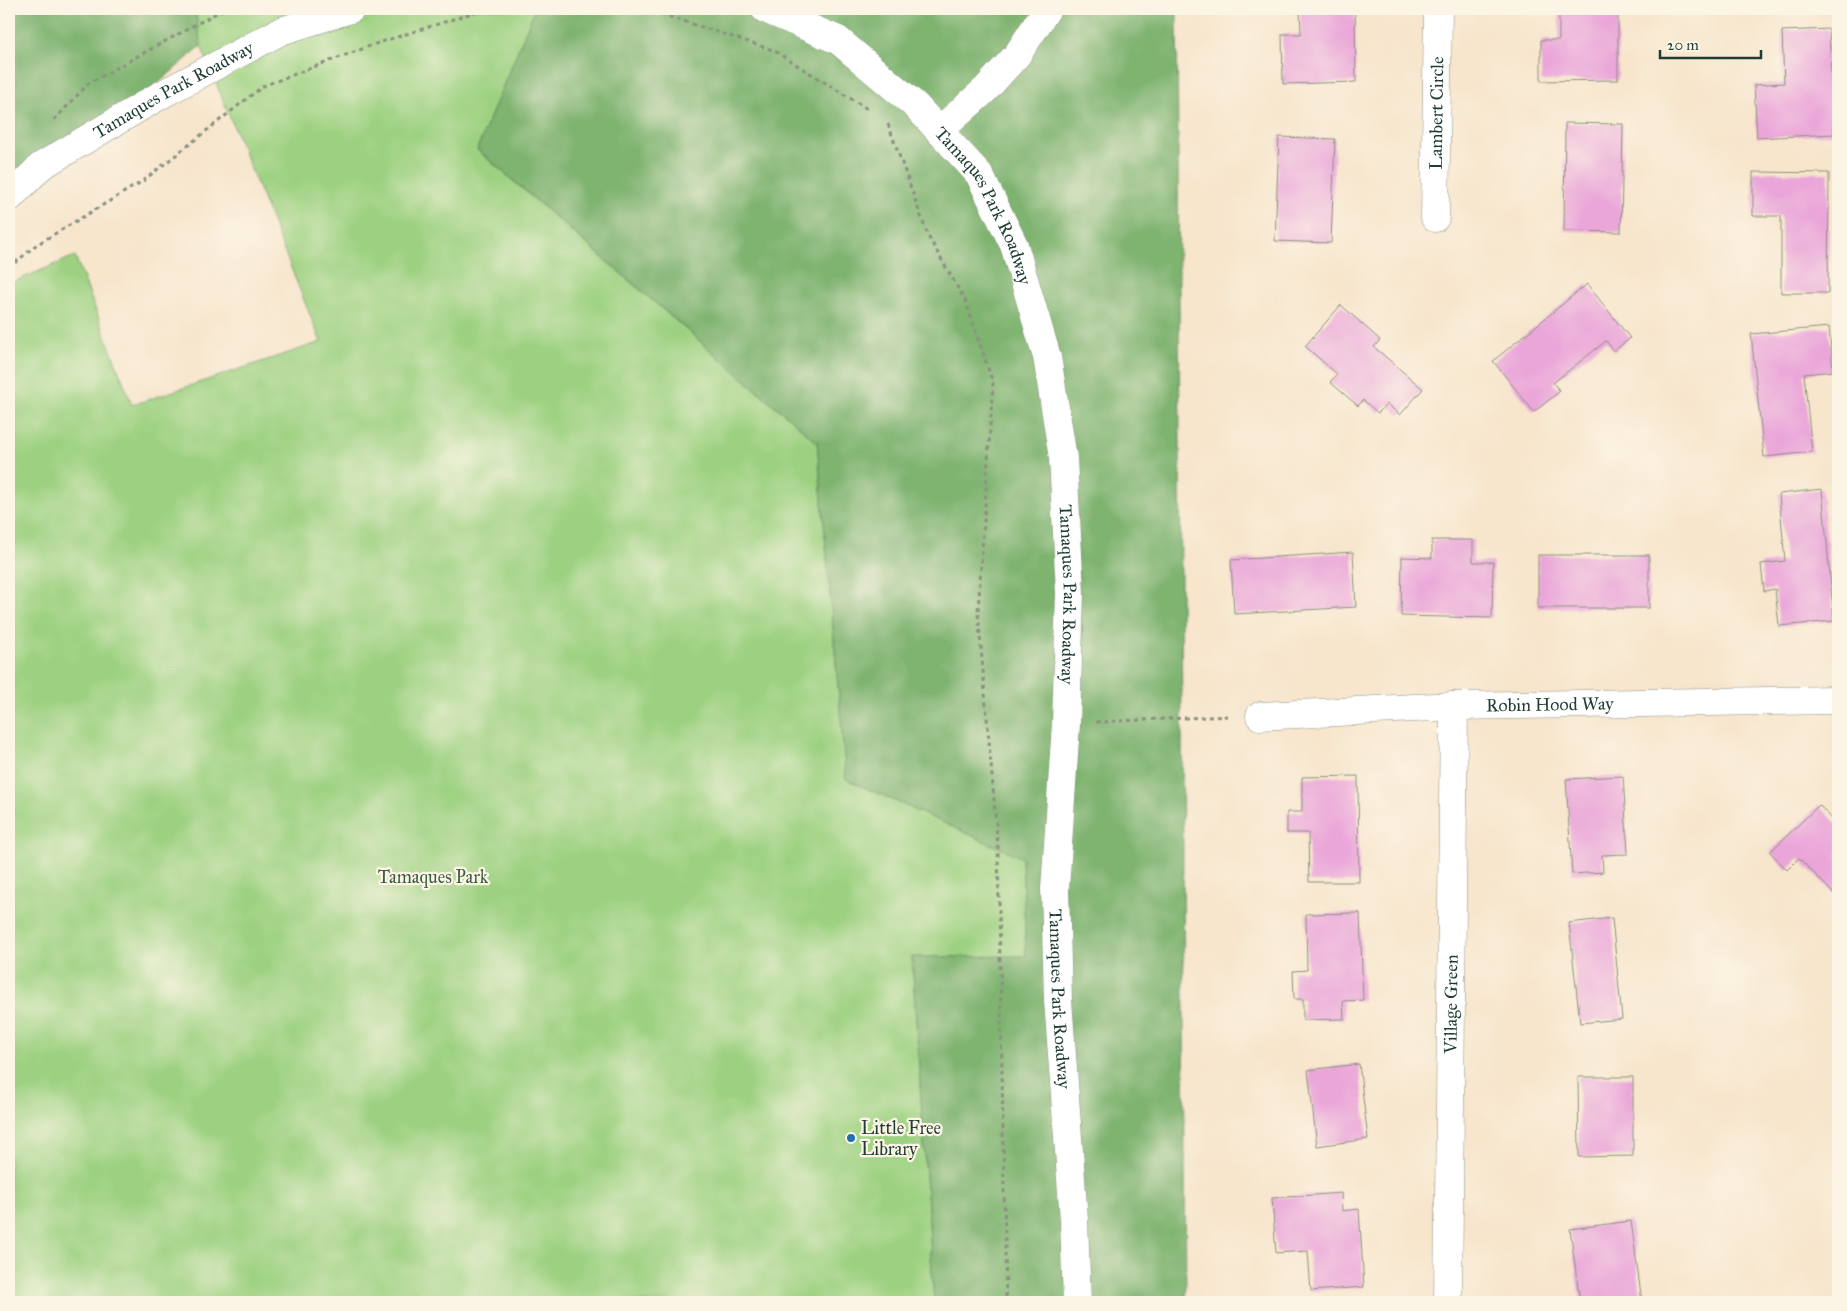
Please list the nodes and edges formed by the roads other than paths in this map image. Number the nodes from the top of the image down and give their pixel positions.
1 (351, 9) edge
2 (764, 9) edge
3 (1047, 9) edge
4 (1438, 9) edge
5 (939, 131) junction
6 (9, 198) edge
7 (1435, 218) dead end
8 (1838, 700) edge
9 (1454, 706) junction
10 (1260, 716) road end
11 (1077, 1302) edge
12 (1448, 1302) edge

1 - 6 street, Tamaques Park Roadway
2 - 5 street, Tamaques Park Roadway
3 - 5 street
4 - 7 street, Lambert Circle
5 - 11 street, Tamaques Park Roadway
8 - 9 street, Robin Hood Way
9 - 10 street, Robin Hood Way
9 - 12 street, Village Green

